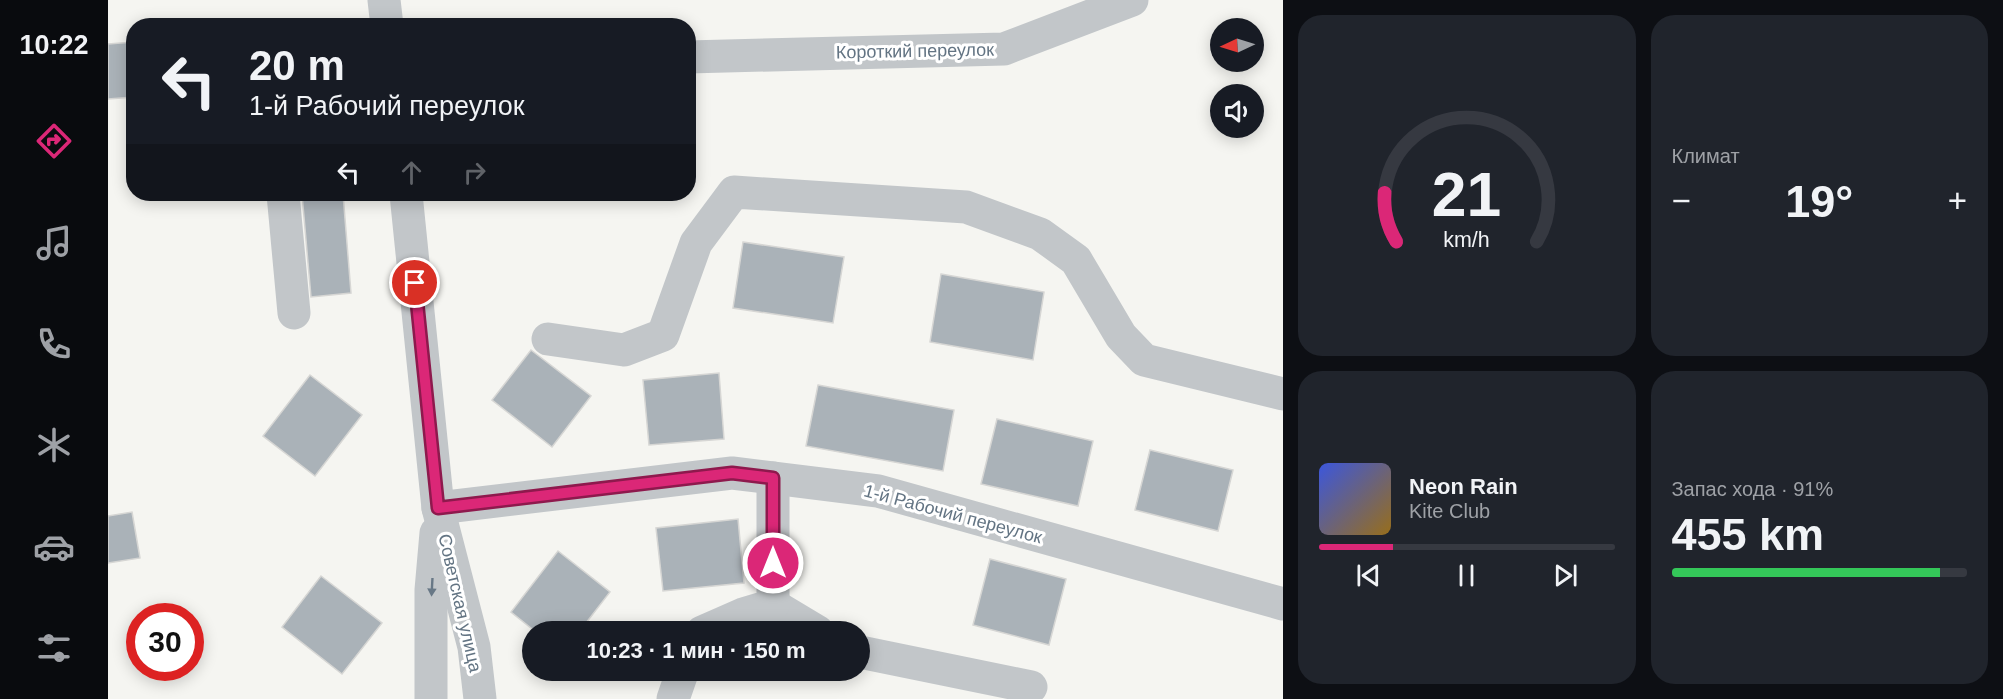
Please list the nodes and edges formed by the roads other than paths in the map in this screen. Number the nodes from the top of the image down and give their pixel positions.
1 (384, 0) edge
2 (1132, 0) edge
3 (386, 18) edge
4 (696, 57) edge
5 (284, 201) edge
6 (407, 201) edge
7 (294, 313) dead end
8 (548, 339) dead end
9 (1283, 394) edge
10 (773, 478) junction
11 (438, 508) junction
12 (1283, 604) edge
13 (772, 605) junction
14 (727, 621) edge
15 (799, 621) edge
16 (870, 654) edge
17 (679, 681) edge
18 (1031, 687) dead end
19 (431, 699) edge
20 (480, 699) edge
21 (673, 699) edge

1 - 3 street
2 - 4 street, Короткий переулок
5 - 7 street
6 - 11 street, Советская улица
8 - 9 street
10 - 11 street, 1-й Рабочий переулок
10 - 12 street, 1-й Рабочий переулок
10 - 13 street
11 -> 19 street, Советская улица
11 - 20 street, Советская улица
13 - 14 street
13 - 15 street
16 - 18 street
17 - 21 street

